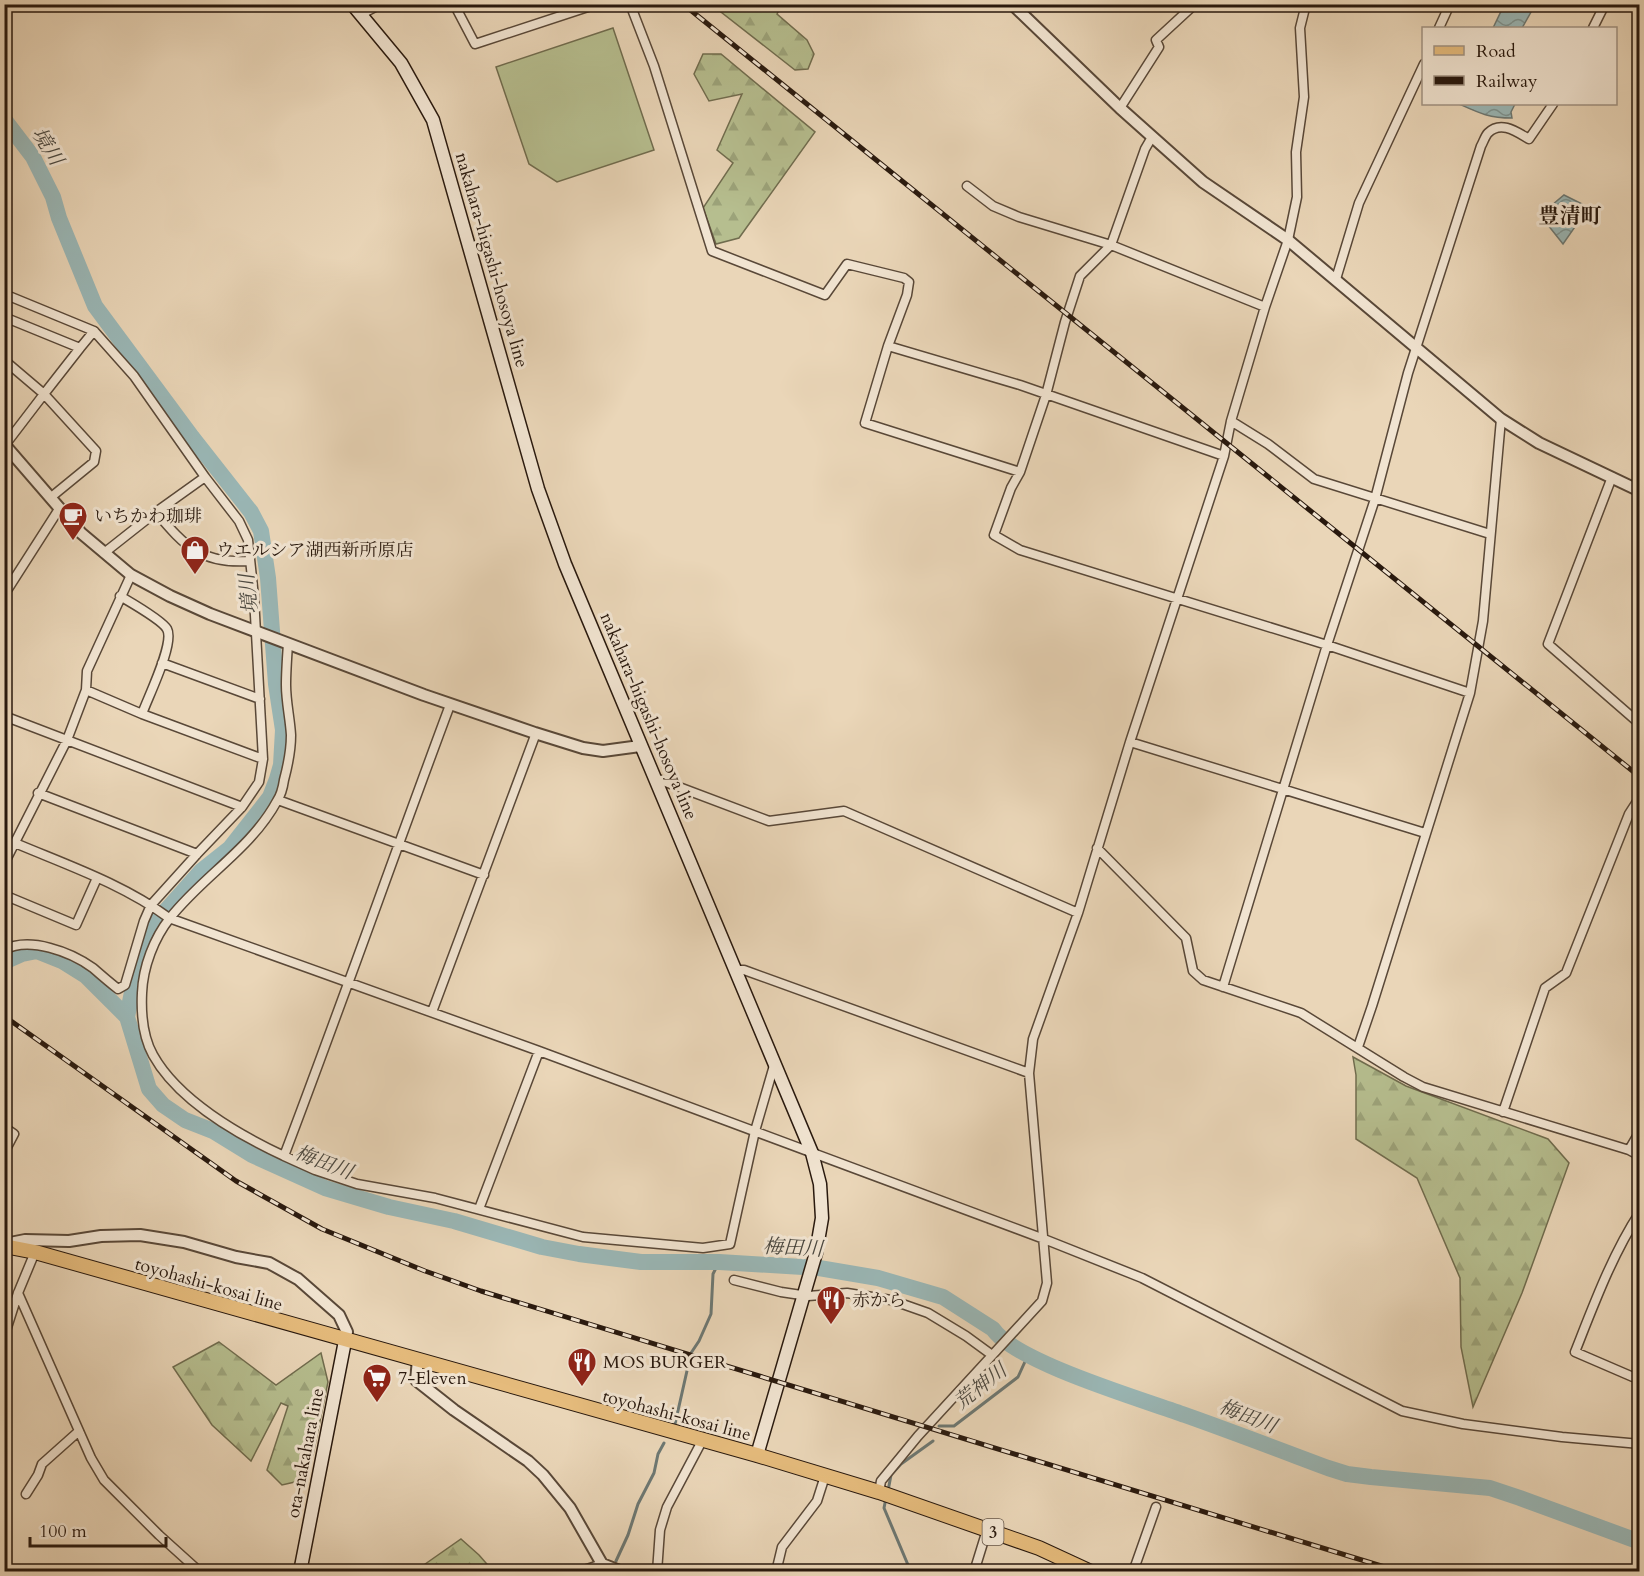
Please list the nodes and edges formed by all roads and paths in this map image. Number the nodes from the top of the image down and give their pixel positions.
1 (352, 4) edge
2 (381, 4) edge
3 (454, 4) edge
4 (597, 4) edge
5 (630, 4) edge
6 (1012, 4) edge
7 (1195, 4) edge
8 (1306, 4) edge
9 (1450, 4) edge
10 (1605, 4) edge
11 (360, 15) junction
12 (1439, 27) edge
13 (1594, 27) edge
14 (1422, 68) edge
15 (1551, 105) edge
16 (1120, 108) junction
17 (1152, 137) junction
18 (967, 186) dead end
19 (1288, 240) junction
20 (1111, 245) junction
21 (1336, 279) junction
22 (4, 294) edge
23 (1265, 307) junction
24 (4, 317) edge
25 (94, 331) junction
26 (888, 346) junction
27 (80, 348) junction
28 (1417, 348) junction
29 (4, 360) edge
30 (44, 394) junction
31 (1046, 395) junction
32 (1501, 419) junction
33 (1231, 421) junction
34 (5, 445) edge
35 (1224, 456) junction
36 (1020, 472) junction
37 (205, 477) junction
38 (1612, 477) junction
39 (1640, 491) edge
40 (50, 498) junction
41 (1376, 499) junction
42 (59, 509) junction
43 (156, 512) junction
44 (1490, 534) junction
45 (104, 553) junction
46 (249, 561) junction
47 (131, 575) junction
48 (4, 595) edge
49 (120, 596) junction
50 (1177, 598) junction
51 (256, 632) junction
52 (285, 643) junction
53 (1328, 645) junction
54 (162, 663) junction
55 (86, 690) junction
56 (1470, 693) junction
57 (260, 699) junction
58 (450, 705) junction
59 (142, 714) junction
60 (4, 716) edge
61 (1640, 724) edge
62 (536, 733) junction
63 (67, 740) junction
64 (1130, 742) junction
65 (640, 746) junction
66 (263, 759) junction
67 (655, 778) junction
68 (1283, 790) junction
69 (38, 793) junction
70 (1640, 797) edge
71 (278, 800) junction
72 (242, 807) junction
73 (1425, 833) junction
74 (15, 843) junction
75 (398, 844) junction
76 (1097, 848) junction
77 (196, 854) junction
78 (4, 864) edge
79 (484, 875) junction
80 (97, 878) junction
81 (4, 896) edge
82 (152, 905) junction
83 (1078, 913) junction
84 (170, 918) junction
85 (4, 950) edge
86 (736, 970) junction
87 (350, 982) junction
88 (1223, 987) junction
89 (432, 1012) junction
90 (1358, 1047) junction
91 (539, 1051) junction
92 (775, 1062) junction
93 (1029, 1073) junction
94 (1503, 1112) junction
95 (4, 1127) edge
96 (756, 1131) junction
97 (1640, 1131) edge
98 (1629, 1150) junction
99 (4, 1153) edge
100 (812, 1153) junction
101 (284, 1156) junction
102 (1640, 1156) edge
103 (479, 1209) junction
104 (1640, 1212) edge
105 (1044, 1239) junction
106 (4, 1245) edge
107 (35, 1252) junction
108 (734, 1280) dead end
109 (18, 1293) junction
110 (804, 1293) junction
111 (4, 1337) edge
112 (345, 1341) junction
113 (993, 1354) junction
114 (418, 1360) junction
115 (1633, 1377) dead end
116 (79, 1431) junction
117 (702, 1441) junction
118 (1640, 1444) edge
119 (757, 1455) junction
120 (825, 1476) junction
121 (26, 1494) dead end
122 (885, 1494) junction
123 (1156, 1507) dead end
124 (987, 1530) junction
125 (602, 1564) junction
126 (200, 1572) edge
127 (300, 1572) edge
128 (579, 1572) edge
129 (622, 1572) edge
130 (657, 1572) edge
131 (776, 1572) edge
132 (975, 1572) edge
133 (1091, 1572) edge
134 (1133, 1572) edge

1 - 11 main road, nakahara-higashi-hosoya line
2 - 11 street
3 - 4 street
5 - 26 street
6 - 16 street
7 - 16 street
8 - 19 street
9 - 12 street
10 - 13 street
11 - 65 main road, nakahara-higashi-hosoya line
14 - 21 street
15 - 28 street
16 - 17 street
17 - 19 street
17 - 20 street
18 - 20 street
19 - 21 street
19 - 23 street
20 - 23 street
20 - 31 street
21 - 28 street
22 - 25 street
23 - 33 street
24 - 27 street
25 - 27 street
25 - 37 street
26 - 31 street
26 - 36 street
27 - 30 street
28 - 32 street
28 - 41 street
29 - 30 street
30 - 34 street
30 - 40 street
31 - 35 street
31 - 36 street
32 - 38 street
32 - 44 street
33 - 35 street
33 - 41 street
34 - 40 street
35 - 50 street
36 - 50 street
37 - 43 street
37 - 46 street
38 - 39 street
38 - 61 street
40 - 42 street
41 - 44 street
41 - 53 street
42 - 45 street
42 - 48 street
43 - 45 street
43 - 46 street
44 - 56 street
45 - 47 street
46 - 51 street
47 - 49 street
47 - 51 street
49 - 54 street
49 - 55 street
50 - 53 street
50 - 64 street
51 - 52 street
51 - 57 street
52 - 58 street
52 - 71 street
53 - 56 street
53 - 68 street
54 - 57 street
54 - 59 street
55 - 59 street
55 - 63 street
56 - 73 street
57 - 66 street
58 - 62 street
58 - 75 street
59 - 66 street
60 - 63 street
62 - 65 street
62 - 79 street
63 - 69 street
63 - 72 street
64 - 68 street
64 - 76 street
65 - 67 main road, nakahara-higashi-hosoya line
66 - 72 street
67 - 83 street
67 - 86 main road, nakahara-higashi-hosoya line
68 - 73 street
68 - 88 street
69 - 74 street
69 - 77 street
70 - 94 street
71 - 75 street
71 - 84 street
72 - 77 street
73 - 90 street
74 - 78 street
74 - 80 street
75 - 79 street
75 - 87 street
76 - 83 street
76 - 88 street
77 - 82 street
79 - 89 street
80 - 81 street
80 - 82 street
82 - 84 street
82 - 85 street
83 - 93 street
84 - 87 street
84 - 101 street
86 - 92 main road, nakahara-higashi-hosoya line
86 - 93 street
87 - 89 street
87 - 101 street
88 - 90 street
89 - 91 street
90 - 94 street
91 - 96 street
91 - 103 street
92 - 96 street
92 - 100 main road, nakahara-higashi-hosoya line
93 - 105 street
94 - 98 street
95 - 99 street
96 - 100 street
96 - 103 street
97 - 98 street
98 - 102 street
100 - 105 street
100 - 110 main road, nakahara-higashi-hosoya line
101 - 103 street
104 - 115 street
105 - 113 street
105 - 118 street
106 - 107 main road, toyohashi-kosai line / 3
106 - 112 street
107 - 109 street
107 - 112 main road, toyohashi-kosai line / 3
108 - 110 street
109 - 111 street
109 - 116 street
110 - 113 street
110 - 119 main road, nakahara-higashi-hosoya line
112 - 114 main road, toyohashi-kosai line / 3
112 - 127 main road, ota-nakahara line
113 - 122 street
114 - 117 main road, toyohashi-kosai line / 3
114 - 125 street
116 - 121 street
116 - 126 street
117 - 119 main road, toyohashi-kosai line / 3
117 - 130 street
119 - 120 main road, toyohashi-kosai line / 3
120 - 122 main road, toyohashi-kosai line / 3
120 - 131 street
122 - 124 main road, toyohashi-kosai line / 3
123 - 134 street
124 - 132 street
124 - 133 main road, toyohashi-kosai line / 3
125 - 128 street
125 - 129 street

